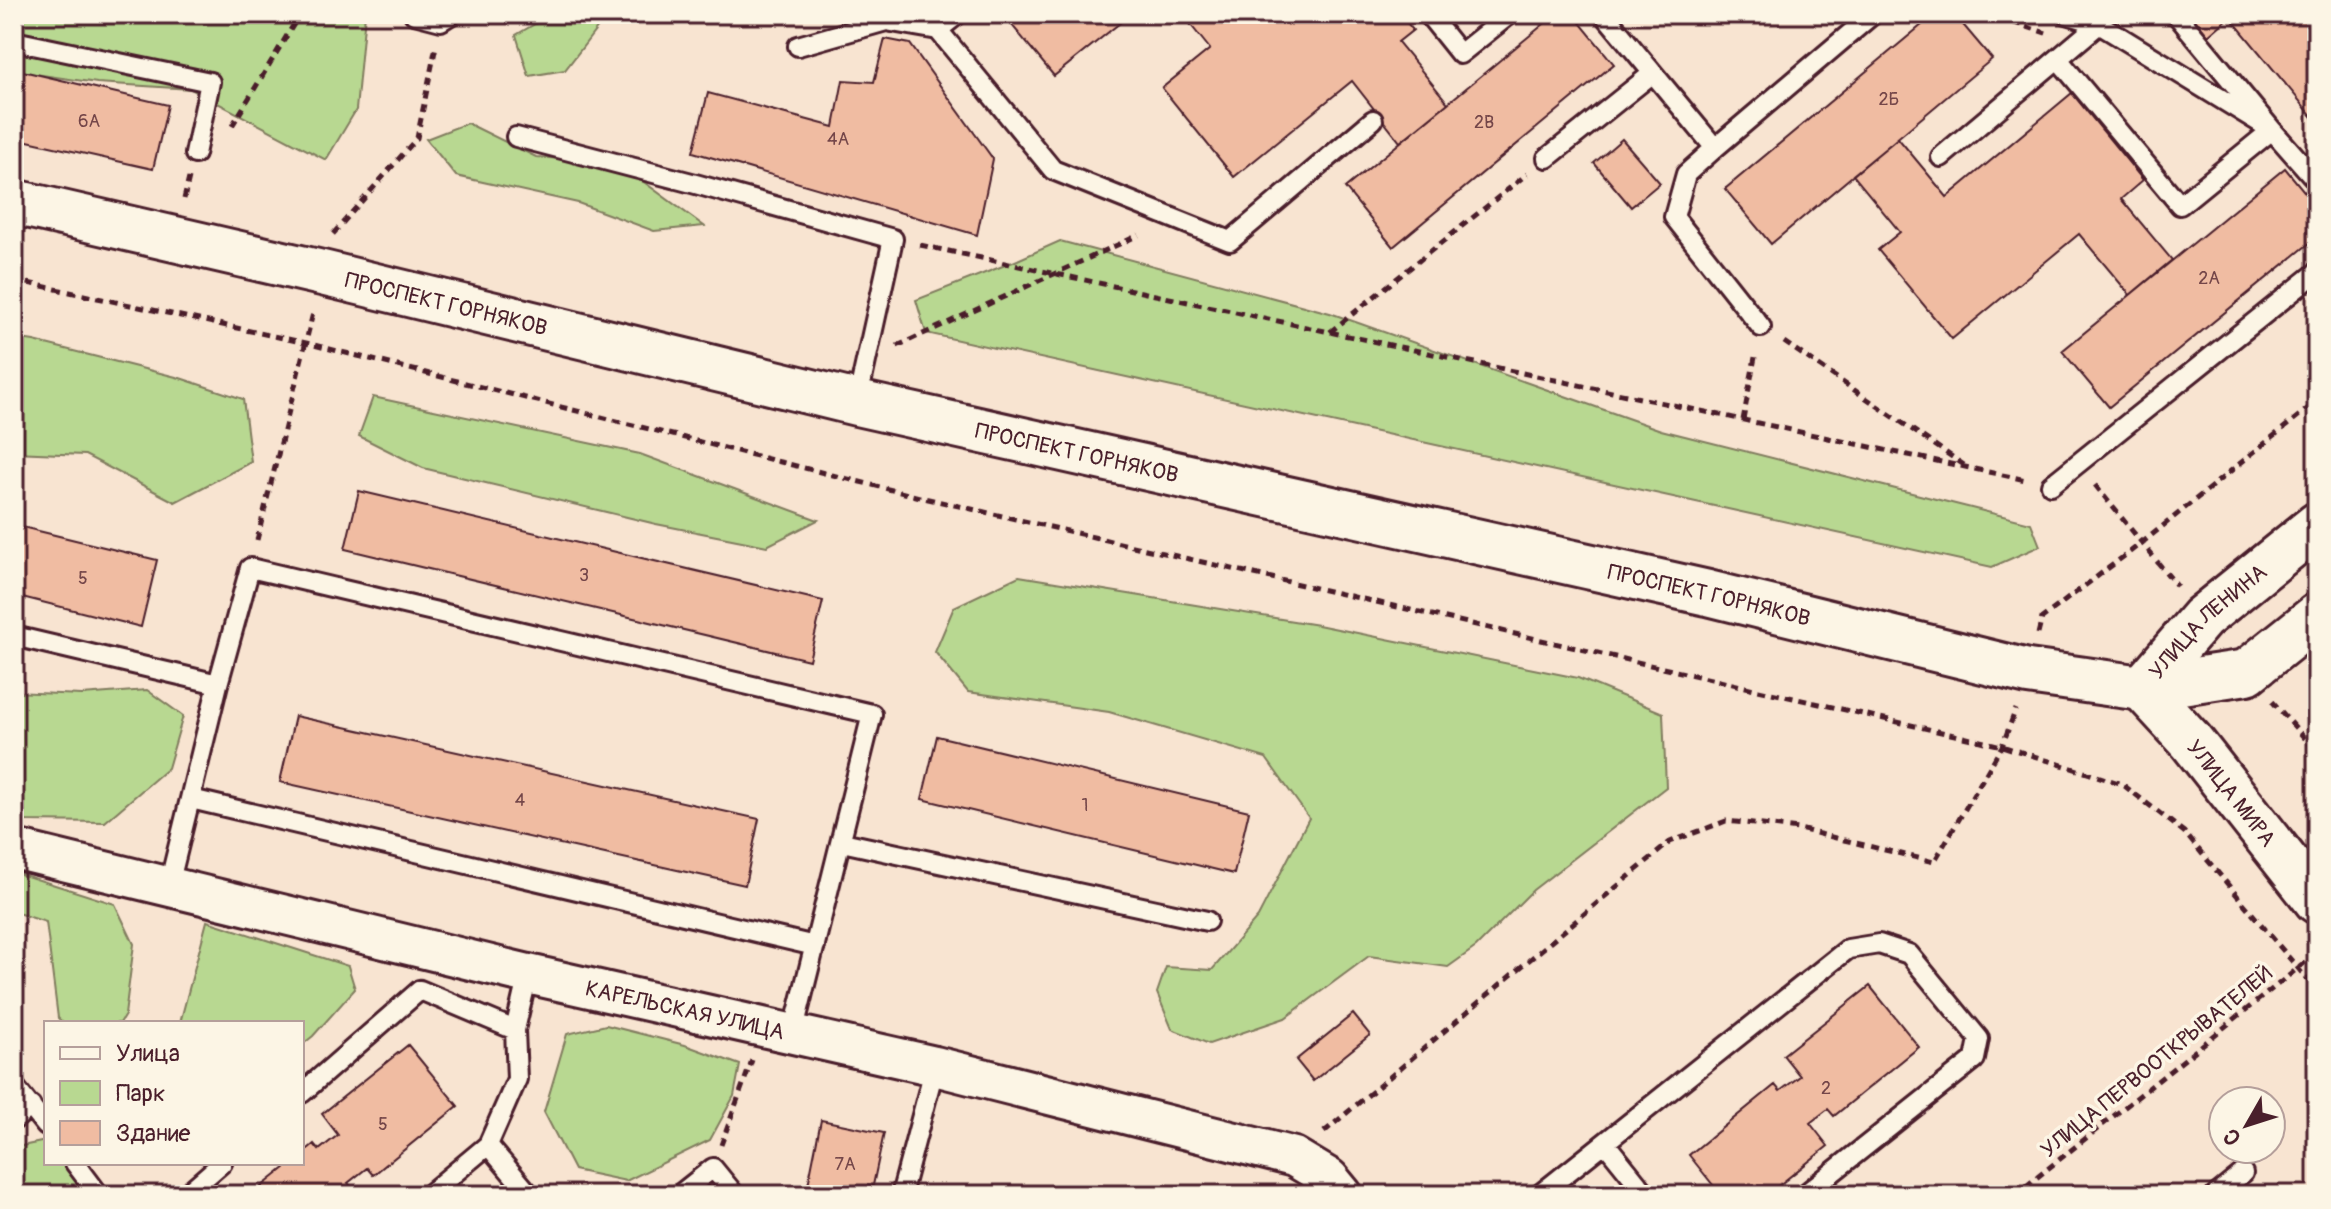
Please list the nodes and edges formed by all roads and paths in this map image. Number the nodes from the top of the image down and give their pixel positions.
1 (300, 14) edge
2 (414, 14) edge
3 (958, 14) edge
4 (1428, 14) edge
5 (1510, 14) edge
6 (1604, 14) edge
7 (1873, 14) edge
8 (1986, 14) edge
9 (2066, 14) edge
10 (2176, 14) edge
11 (447, 17) edge
12 (2099, 24) junction
13 (938, 30) junction
14 (14, 41) edge
15 (2077, 43) junction
16 (798, 46) dead end
17 (2058, 59) junction
18 (1653, 73) junction
19 (1373, 120) dead end
20 (2272, 130) junction
21 (228, 133) dead end
22 (516, 137) dead end
23 (1715, 148) junction
24 (195, 154) dead end
25 (1941, 157) dead end
26 (1547, 158) joint
27 (2317, 181) edge
28 (14, 202) edge
29 (1173, 219) junction
30 (893, 239) junction
31 (345, 241) dead end
32 (2317, 272) edge
33 (1055, 274) junction
34 (14, 280) edge
35 (1761, 327) junction
36 (1330, 332) junction
37 (306, 343) junction
38 (865, 360) junction
39 (2317, 401) edge
40 (857, 403) junction
41 (1743, 420) junction
42 (1968, 468) junction
43 (2094, 484) dead end
44 (2051, 485) junction
45 (2317, 525) edge
46 (250, 568) junction
47 (2317, 616) edge
48 (14, 636) edge
49 (2028, 672) junction
50 (218, 684) junction
51 (2142, 688) junction
52 (2002, 746) junction
53 (191, 799) junction
54 (842, 842) junction
55 (14, 849) edge
56 (169, 885) junction
57 (2317, 901) edge
58 (1207, 921) dead end
59 (815, 946) junction
60 (2317, 953) edge
61 (2297, 968) junction
62 (528, 974) junction
63 (2317, 991) edge
64 (779, 1029) junction
65 (515, 1030) junction
66 (935, 1066) junction
67 (14, 1086) edge
68 (304, 1091) edge
69 (31, 1106) junction
70 (14, 1120) edge
71 (44, 1123) edge
72 (1605, 1143) junction
73 (488, 1145) junction
74 (1294, 1157) junction
75 (76, 1165) edge
76 (220, 1165) edge
77 (713, 1168) junction
78 (2243, 1173) dead end
79 (99, 1195) edge
80 (185, 1195) edge
81 (428, 1195) edge
82 (530, 1195) edge
83 (679, 1195) edge
84 (735, 1195) edge
85 (901, 1195) edge
86 (1343, 1195) edge
87 (1539, 1195) edge
88 (1647, 1195) edge
89 (1804, 1195) edge
90 (2015, 1195) edge
91 (2216, 1195) edge

1 - 21 path
2 - 11 lane
3 - 13 lane
4 - 5 lane
6 - 18 lane
7 - 23 lane
8 - 15 path
9 - 12 lane
10 - 20 lane
11 - 31 path
12 - 15 lane
12 - 20 lane
13 - 16 lane
13 - 29 lane
14 - 24 lane
15 - 17 lane
17 - 20 lane
17 - 25 lane
18 - 23 lane
18 - 26 lane
19 - 29 lane
20 - 27 lane
22 - 30 lane
23 - 35 lane
26 - 36 path
28 - 40 main road, ПРОСПЕКТ ГОРНЯКОВ
29 - 33 path
30 - 33 path
30 - 38 lane
32 - 44 lane
33 - 36 path
33 - 38 path
34 - 37 path
35 - 41 path
35 - 42 path
36 - 41 path
37 - 46 path
37 - 52 path
38 - 40 lane
39 - 49 path
40 - 49 main road, ПРОСПЕКТ ГОРНЯКОВ
41 - 42 path
42 - 44 path
43 - 44 path
45 - 51 main road, УЛИЦА ЛЕНИНА
46 - 50 lane
46 - 54 lane
47 - 51 main road, УЛИЦА ЛЕНИНА
48 - 50 lane
49 - 51 main road, ПРОСПЕКТ ГОРНЯКОВ
49 - 52 path
50 - 53 lane
51 - 57 main road, УЛИЦА МИРА
52 - 61 path
52 - 74 path
53 - 56 lane
53 - 59 lane
54 - 58 lane
54 - 59 lane
55 - 56 street, КАРЕЛЬСКАЯ УЛИЦА
56 - 62 street, КАРЕЛЬСКАЯ УЛИЦА
59 - 64 lane
60 - 61 path, УЛИЦА ПЕРВООТКРЫВАТЕЛЕЙ
61 - 63 path
61 - 90 path, УЛИЦА ПЕРВООТКРЫВАТЕЛЕЙ
62 - 64 street, КАРЕЛЬСКАЯ УЛИЦА
62 - 65 lane
64 - 66 street, КАРЕЛЬСКАЯ УЛИЦА
64 - 77 path
65 - 68 lane
65 - 73 lane
66 - 74 street, КАРЕЛЬСКАЯ УЛИЦА
66 - 85 lane
67 - 69 lane
69 - 70 lane
69 - 71 lane
72 - 87 lane
72 - 88 lane
72 - 89 lane
73 - 81 lane
73 - 82 lane
74 - 86 street, КАРЕЛЬСКАЯ УЛИЦА
75 - 79 lane
76 - 80 lane
77 - 83 lane
77 - 84 lane
78 - 91 lane

